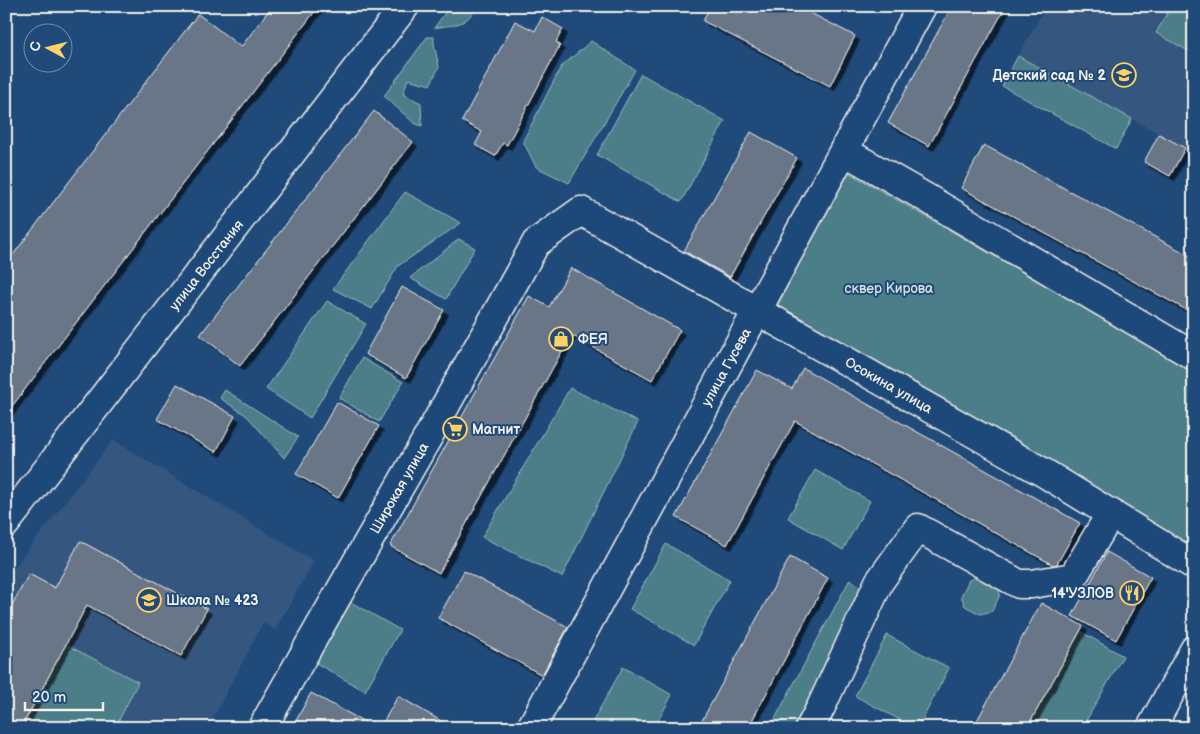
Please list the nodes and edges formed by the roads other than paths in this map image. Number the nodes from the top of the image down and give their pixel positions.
1 (405, 6) edge
2 (922, 6) edge
3 (844, 151) junction
4 (580, 212) joint
5 (757, 310) junction
6 (1194, 356) edge
7 (1111, 513) junction
8 (6, 523) edge
9 (1194, 565) edge
10 (1194, 650) edge
11 (262, 728) edge
12 (531, 728) edge
13 (810, 728) edge
14 (1151, 728) edge

1 - 8 street, улица Восстания
2 - 3 street, улица Гусева
3 - 5 street, улица Гусева
3 - 6 street
4 - 5 street, Осокина улица
4 - 11 street, Широкая улица
5 - 7 street, Осокина улица
5 - 12 street, улица Гусева
7 - 9 street, Осокина улица
7 - 13 street
10 - 14 street

